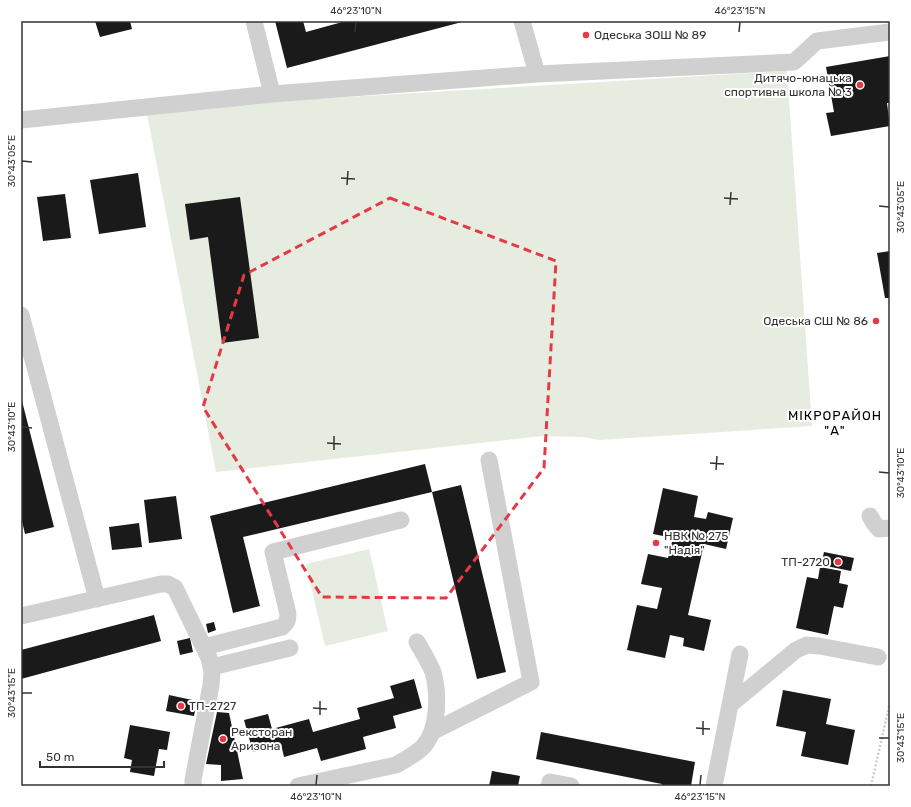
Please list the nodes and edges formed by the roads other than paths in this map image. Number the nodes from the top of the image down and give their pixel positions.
1 (254, 21) edge
2 (522, 21) edge
3 (890, 32) edge
4 (537, 74) junction
5 (272, 94) junction
6 (21, 120) edge
7 (21, 315) edge
8 (489, 460) dead end
9 (870, 516) dead end
10 (401, 520) dead end
11 (890, 528) edge
12 (97, 599) junction
13 (21, 616) edge
14 (418, 642) dead end
15 (204, 647) junction
16 (290, 648) dead end
17 (740, 654) dead end
18 (878, 657) dead end
19 (212, 667) junction
20 (730, 704) junction
21 (432, 732) junction
22 (193, 786) edge
23 (298, 786) edge
24 (549, 786) edge
25 (571, 786) edge
26 (714, 786) edge

1 - 5 lane
2 - 4 lane
3 - 4 lane
4 - 5 lane
5 - 6 lane
7 - 12 lane
8 - 21 lane
9 - 11 lane
10 - 15 lane
12 - 13 lane
12 - 15 lane
14 - 21 lane
15 - 19 lane
16 - 19 lane
17 - 20 lane
18 - 20 lane
19 - 22 lane
20 - 26 lane
21 - 23 lane
24 - 25 lane

